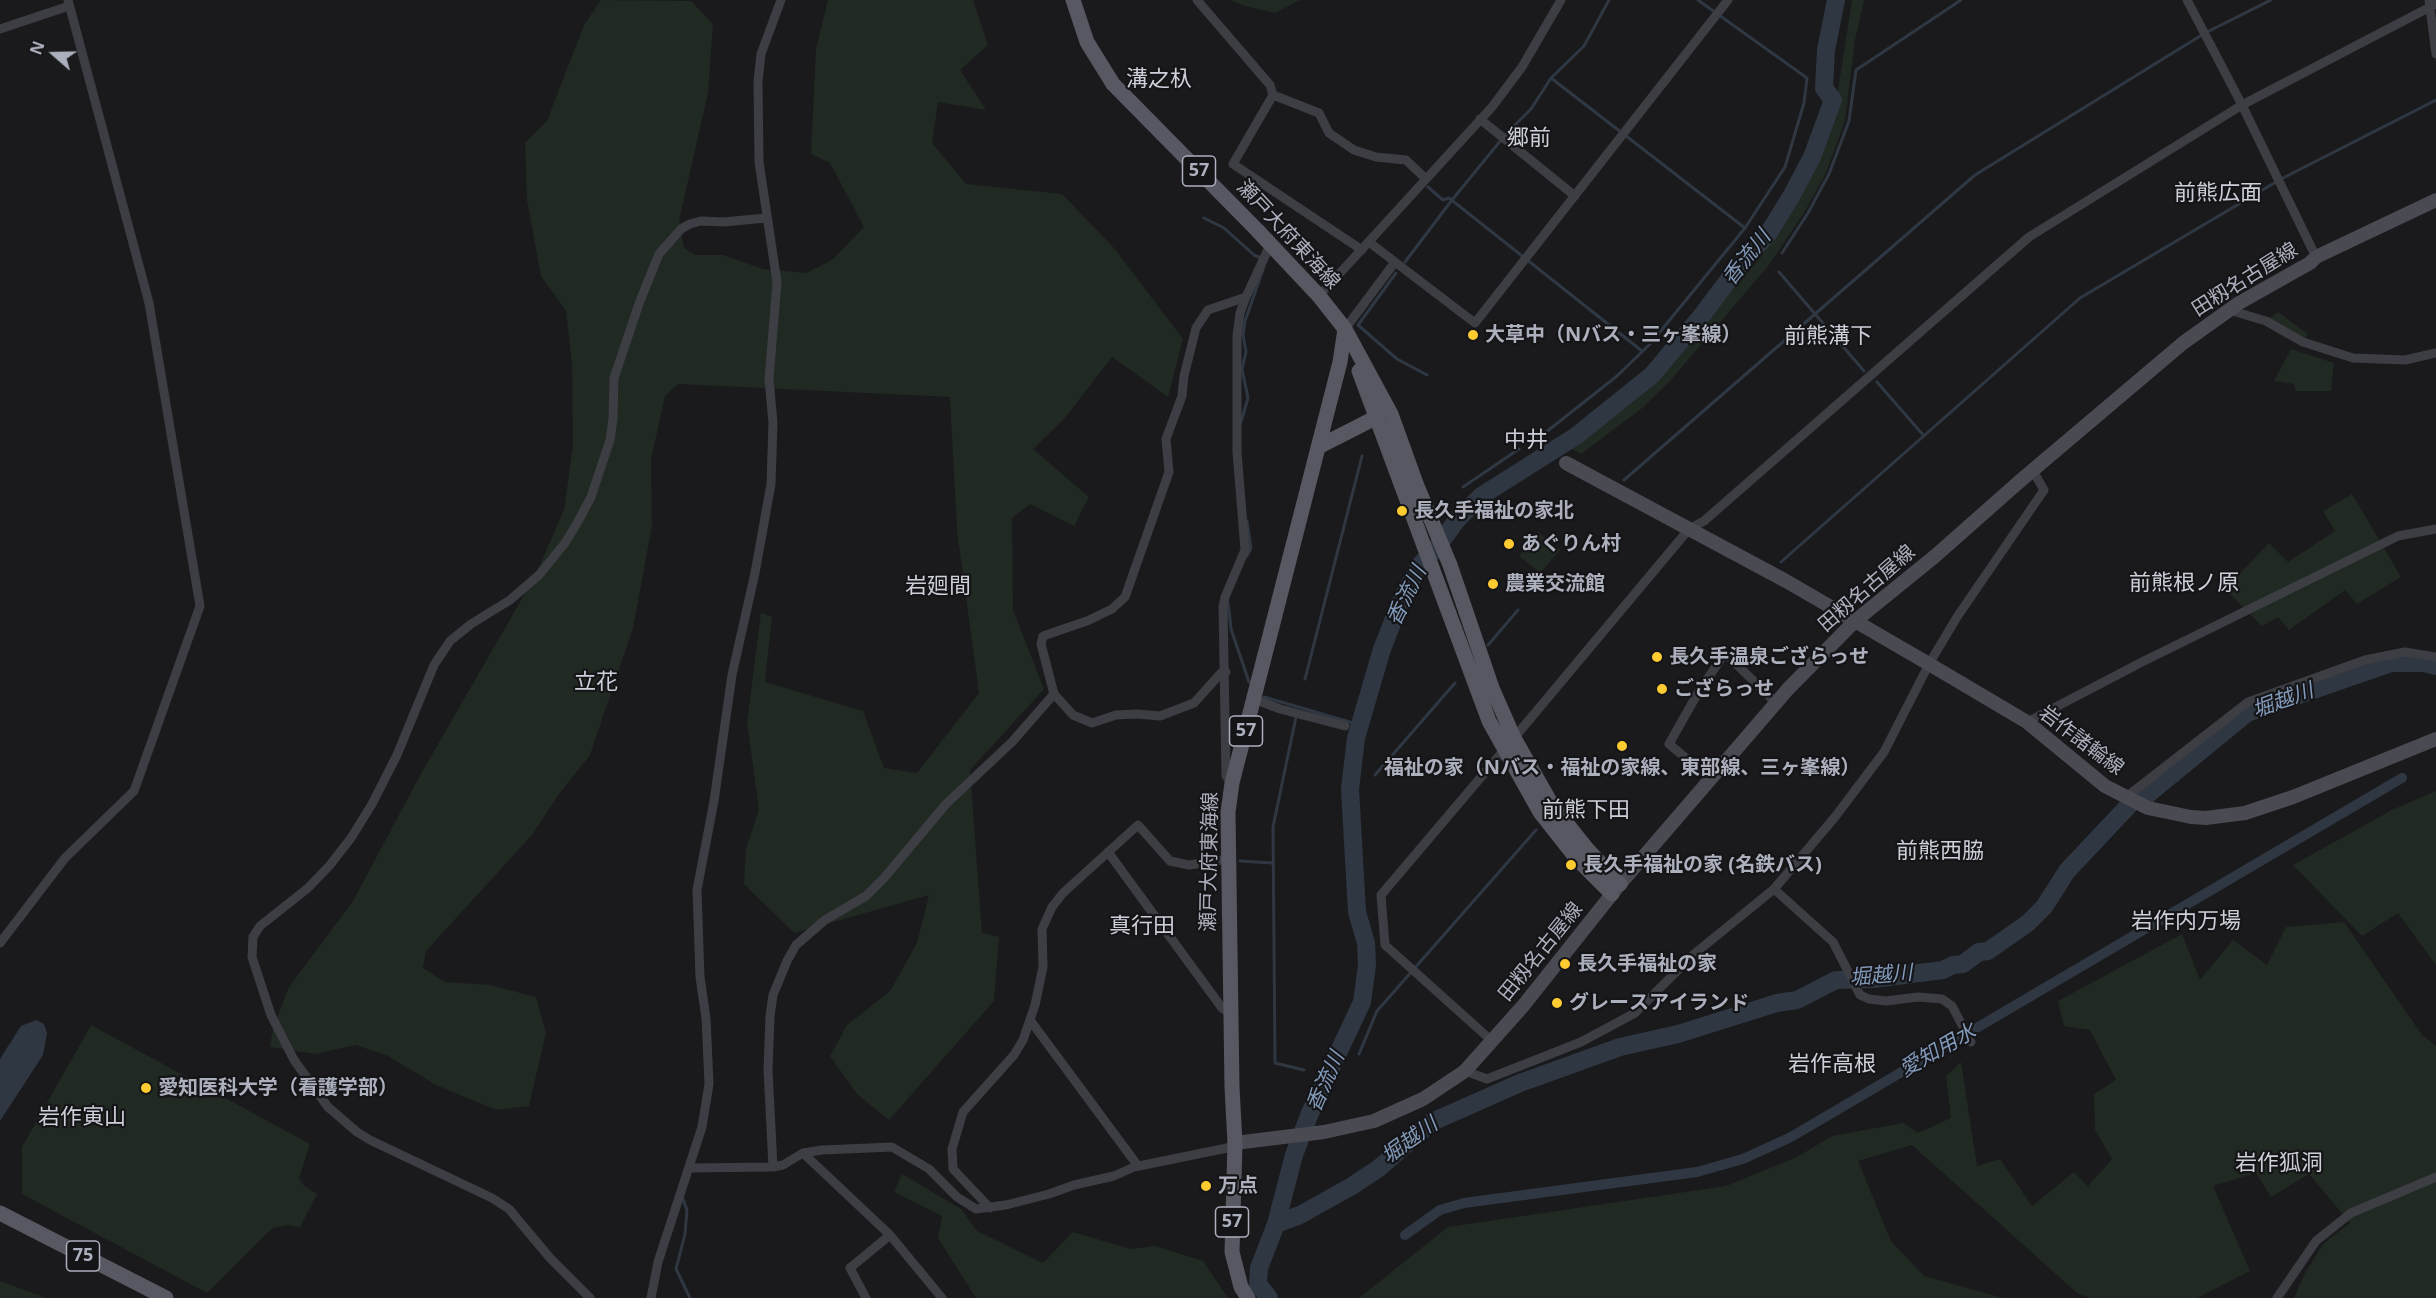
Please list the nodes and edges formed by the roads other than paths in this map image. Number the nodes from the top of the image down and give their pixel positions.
1 (781, 0) edge
2 (1073, 0) edge
3 (1197, 0) edge
4 (1561, 0) edge
5 (1728, 0) edge
6 (2187, 0) edge
7 (68, 3) edge
8 (2431, 4) edge
9 (0, 29) edge
10 (2436, 54) edge
11 (2436, 59) edge
12 (1273, 95) junction
13 (2242, 105) junction
14 (1480, 119) junction
15 (1426, 178) junction
16 (1575, 196) junction
17 (2436, 200) edge
18 (766, 218) junction
19 (1369, 242) junction
20 (1270, 245) junction
21 (1362, 250) junction
22 (2316, 257) junction
23 (1395, 262) junction
24 (1319, 296) junction
25 (1246, 297) junction
26 (2229, 310) junction
27 (1345, 328) junction
28 (2436, 353) edge
29 (1375, 418) junction
30 (1318, 447) junction
31 (1566, 463) dead end
32 (2033, 471) junction
33 (1689, 529) junction
34 (2436, 529) edge
35 (1855, 621) junction
36 (2436, 657) edge
37 (1929, 664) junction
38 (1226, 672) junction
39 (1054, 694) junction
40 (1254, 699) junction
41 (1776, 703) junction
42 (2026, 722) junction
43 (1345, 726) dead end
44 (2436, 739) edge
45 (1509, 744) junction
46 (1711, 779) junction
47 (1232, 783) junction
48 (2126, 797) junction
49 (1108, 852) junction
50 (1229, 860) junction
51 (1616, 889) junction
52 (1774, 889) junction
53 (0, 943) edge
54 (1231, 1013) junction
55 (1030, 1020) junction
56 (1492, 1041) junction
57 (1971, 1042) dead end
58 (1465, 1071) junction
59 (1235, 1143) junction
60 (803, 1153) junction
61 (1138, 1166) junction
62 (773, 1167) junction
63 (689, 1168) junction
64 (2436, 1177) edge
65 (990, 1208) junction
66 (0, 1213) edge
67 (890, 1235) junction
68 (166, 1298) edge
69 (590, 1298) edge
70 (651, 1298) edge
71 (866, 1298) edge
72 (942, 1298) edge
73 (1248, 1298) edge
74 (2277, 1298) edge

1 - 18 street
2 - 20 main road, 瀬戸大府東海線 / 57
3 - 12 street
4 - 14 street
5 - 16 street
6 - 13 street
7 - 9 street
7 - 53 street
8 - 10 street
8 - 11 street
8 - 13 street
12 - 15 street
12 - 21 street
13 - 22 street
13 - 33 street
14 - 15 street
14 - 16 street
15 - 19 street
16 - 23 street
17 - 22 main road, 田籾名古屋線
18 - 63 street
18 - 69 street
19 - 21 street
19 - 23 street
20 - 24 main road, 瀬戸大府東海線 / 57
20 - 25 street
21 - 24 street
22 - 26 main road, 田籾名古屋線
23 - 27 street
24 - 27 main road, 瀬戸大府東海線 / 57
25 - 38 street
25 - 39 street
26 - 28 street
26 - 32 main road, 田籾名古屋線
27 - 29 main road, 瀬戸大府東海線 / 57
27 - 30 main road, 瀬戸大府東海線 / 57
27 - 45 main road, 瀬戸大府東海線 / 57
29 - 30 main road
29 - 45 main road, 瀬戸大府東海線 / 57
30 - 40 main road, 瀬戸大府東海線 / 57
31 - 33 main road, 岩作諸輪線
32 - 35 main road, 田籾名古屋線
32 - 37 street
33 - 35 main road, 岩作諸輪線
33 - 45 street
34 - 42 street
35 - 37 main road, 岩作諸輪線
35 - 41 main road, 田籾名古屋線
36 - 48 street
37 - 42 main road, 岩作諸輪線
37 - 52 street
38 - 39 street
38 - 47 street
39 - 62 street
40 - 43 street
40 - 47 main road, 瀬戸大府東海線 / 57
41 - 46 main road, 田籾名古屋線
41 - 46 street
42 - 48 main road, 岩作諸輪線
44 - 48 main road, 岩作諸輪線
45 - 51 main road, 瀬戸大府東海線 / 57
45 - 56 street
46 - 51 main road, 田籾名古屋線
47 - 50 main road, 瀬戸大府東海線 / 57
49 - 50 street
49 - 54 street
49 - 55 street
50 - 54 main road, 瀬戸大府東海線 / 57
51 - 56 main road, 田籾名古屋線
52 - 57 street
52 - 58 street
54 - 59 main road, 瀬戸大府東海線 / 57
55 - 61 street
55 - 65 street
56 - 58 main road, 田籾名古屋線
58 - 59 main road, 田籾名古屋線
59 - 61 street
59 - 73 main road, 瀬戸大府東海線 / 57
60 - 62 street
60 - 65 street
60 - 67 street
61 - 65 street
62 - 63 street
63 - 70 street
64 - 74 street
66 - 68 main road, 75
67 - 71 street
67 - 72 street

